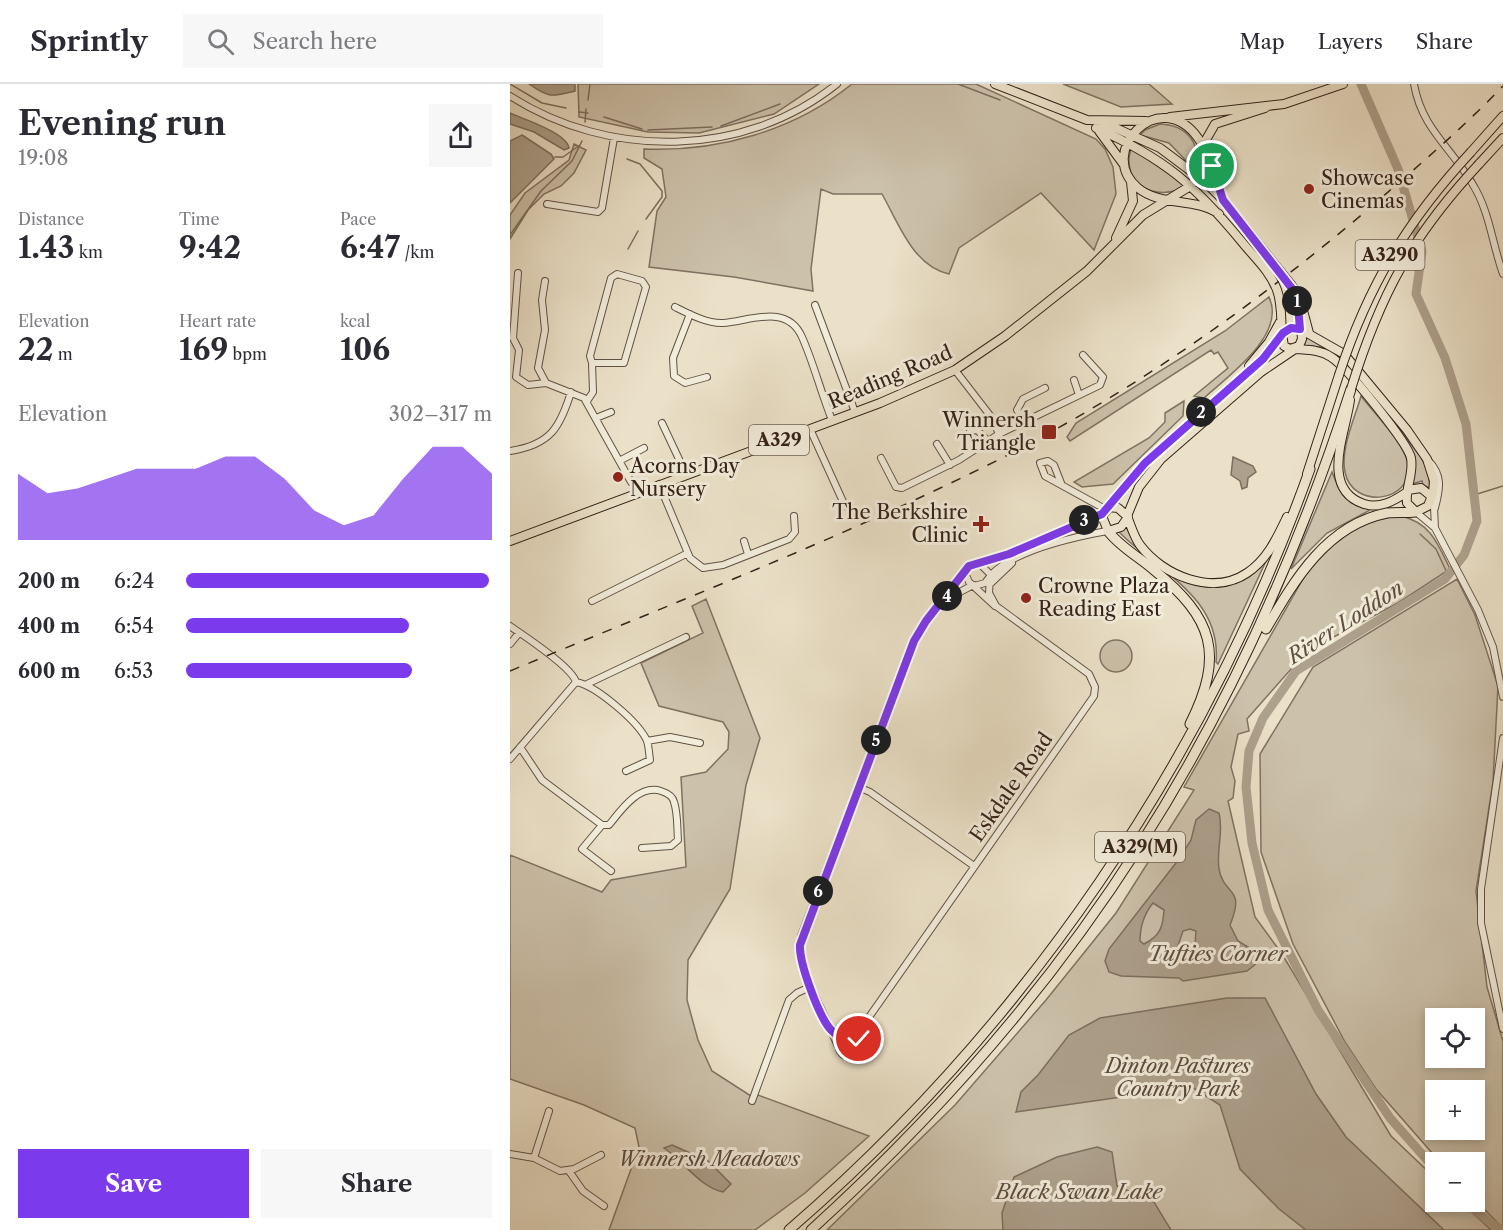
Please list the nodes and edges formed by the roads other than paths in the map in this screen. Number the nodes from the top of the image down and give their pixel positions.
1 (837, 84) edge
2 (995, 84) edge
3 (1414, 84) edge
4 (1342, 85) edge
5 (510, 96) edge
6 (1265, 108) junction
7 (1503, 116) edge
8 (1166, 118) junction
9 (1148, 121) junction
10 (1098, 125) junction
11 (1132, 134) junction
12 (614, 138) junction
13 (1503, 138) edge
14 (1128, 142) junction
15 (1205, 149) junction
16 (1124, 165) junction
17 (1198, 175) junction
18 (1131, 181) junction
19 (1192, 185) junction
20 (1170, 199) junction
21 (1223, 200) junction
22 (547, 204) dead end
23 (1219, 214) junction
24 (1115, 239) junction
25 (1503, 272) edge
26 (518, 273) dead end
27 (545, 281) dead end
28 (815, 305) dead end
29 (675, 307) dead end
30 (690, 314) junction
31 (1281, 320) junction
32 (1304, 330) junction
33 (1281, 336) junction
34 (1295, 349) junction
35 (1083, 356) dead end
36 (592, 363) junction
37 (955, 370) junction
38 (1243, 374) junction
39 (707, 377) dead end
40 (1074, 380) dead end
41 (546, 383) junction
42 (1045, 388) dead end
43 (1351, 389) junction
44 (571, 392) junction
45 (1079, 395) junction
46 (587, 401) junction
47 (611, 412) dead end
48 (855, 412) junction
49 (596, 418) junction
50 (832, 420) junction
51 (1024, 422) junction
52 (662, 423) dead end
53 (810, 429) junction
54 (999, 434) junction
55 (988, 441) junction
56 (937, 444) dead end
57 (644, 448) dead end
58 (973, 449) junction
59 (510, 451) edge
60 (881, 458) dead end
61 (1427, 459) junction
62 (621, 460) junction
63 (950, 465) junction
64 (1310, 469) junction
65 (686, 474) junction
66 (631, 482) dead end
67 (1061, 483) dead end
68 (659, 484) junction
69 (1407, 491) junction
70 (1432, 497) junction
71 (845, 506) dead end
72 (1435, 508) junction
73 (1105, 510) junction
74 (1415, 512) junction
75 (794, 516) dead end
76 (1128, 517) junction
77 (1435, 528) junction
78 (1108, 531) junction
79 (510, 541) edge
80 (744, 541) dead end
81 (688, 553) junction
82 (748, 554) junction
83 (978, 562) junction
84 (965, 573) junction
85 (991, 578) junction
86 (974, 586) junction
87 (945, 600) junction
88 (592, 601) dead end
89 (996, 606) junction
90 (510, 626) edge
91 (519, 633) junction
92 (686, 637) dead end
93 (510, 644) edge
94 (1243, 665) junction
95 (576, 682) junction
96 (587, 684) junction
97 (1503, 697) edge
98 (1503, 738) edge
99 (647, 741) junction
100 (700, 744) dead end
101 (520, 747) junction
102 (510, 759) edge
103 (626, 771) dead end
104 (858, 787) junction
105 (1153, 799) junction
106 (602, 825) junction
107 (642, 848) dead end
108 (974, 866) junction
109 (611, 871) dead end
110 (810, 987) junction
111 (1503, 1029) edge
112 (830, 1030) junction
113 (860, 1030) junction
114 (848, 1039) junction
115 (857, 1045) junction
116 (838, 1046) junction
117 (752, 1101) dead end
118 (549, 1111) dead end
119 (510, 1154) edge
120 (601, 1155) dead end
121 (534, 1158) junction
122 (569, 1171) junction
123 (604, 1206) dead end
124 (789, 1230) edge
125 (811, 1230) edge

1 - 12 street
2 - 10 main road
3 - 25 street
4 - 6 main road
5 - 12 street
6 - 8 main road
6 - 15 main road
7 - 64 main road, A3290, bridge
8 - 9 main road
8 - 15 main road
9 - 10 main road
9 - 11 main road
10 - 11 main road
10 - 14 main road
10 - 16 main road
11 - 14 main road
11 - 17 main road
12 - 22 street
13 - 43 main road, A3290, bridge
14 - 16 main road
14 - 19 main road
15 - 17 main road
15 - 21 main road
16 - 18 main road
17 - 19 main road
17 - 21 main road
18 - 20 main road
18 - 24 main road, Reading Road
19 - 20 main road, Reading Road
19 - 23 main road
20 - 23 main road
20 - 24 main road, Reading Road
21 - 32 main road
23 - 31 main road
24 - 37 main road, Reading Road / A329
26 - 41 street
27 - 41 street
28 - 48 street
29 - 30 street
30 - 39 street
30 - 50 street
31 - 33 main road
31 - 38 main road
32 - 33 main road
32 - 34 main road
32 - 61 main road
33 - 34 main road
33 - 38 main road
34 - 69 main road
34 - 76 main road
35 - 45 street
36 - 36 street
36 - 46 street
37 - 48 main road, Reading Road / A329
37 - 54 street
38 - 73 main road
40 - 45 street
41 - 44 street
42 - 51 street
43 - 69 main road, A3290
43 - 94 highway, A329(M)
44 - 46 street
44 - 59 street
45 - 51 street
46 - 49 street
47 - 49 street
48 - 50 main road, Reading Road / A329
49 - 62 street
50 - 53 main road, Reading Road / A329
51 - 54 street
52 - 65 street
53 - 65 main road, Reading Road / A329
53 - 71 street
54 - 55 street
55 - 58 street
55 - 58 street
56 - 63 street
57 - 62 street
58 - 63 street
60 - 63 street
61 - 70 main road
61 - 72 street
62 - 66 street
64 - 76 main road, A3290
64 - 105 highway, A329(M)
65 - 68 main road, Reading Road / A329
67 - 73 street
68 - 79 main road, Reading Road / A329
68 - 81 street
69 - 70 main road
69 - 74 main road
70 - 72 street
70 - 74 main road
72 - 77 street
73 - 76 main road
73 - 78 main road
73 - 83 street
74 - 77 street
74 - 94 highway, A329(M)
75 - 82 street
76 - 78 main road
77 - 97 street
78 - 85 street
78 - 105 highway, A329(M)
80 - 82 street
81 - 82 street
81 - 88 street
83 - 84 street
83 - 85 street
84 - 86 street
84 - 87 street
85 - 86 street
85 - 89 street
86 - 87 street
86 - 89 street
87 - 104 street
89 - 108 street, Eskdale Road
90 - 91 street
91 - 93 street
91 - 95 street
92 - 96 street
94 - 125 highway, A329(M)
95 - 96 street
95 - 101 street
96 - 99 street
98 - 111 street
99 - 100 street
99 - 103 street
101 - 102 street
101 - 106 street
104 - 108 street
104 - 110 street
105 - 124 highway, A329(M)
106 - 107 street
106 - 109 street
108 - 113 street, Eskdale Road
110 - 112 street
110 - 117 street
112 - 114 street
112 - 116 street
113 - 114 street
113 - 115 street
114 - 115 street
114 - 116 street
115 - 116 street
118 - 121 street
119 - 121 street
120 - 122 street
121 - 122 street
122 - 123 street

